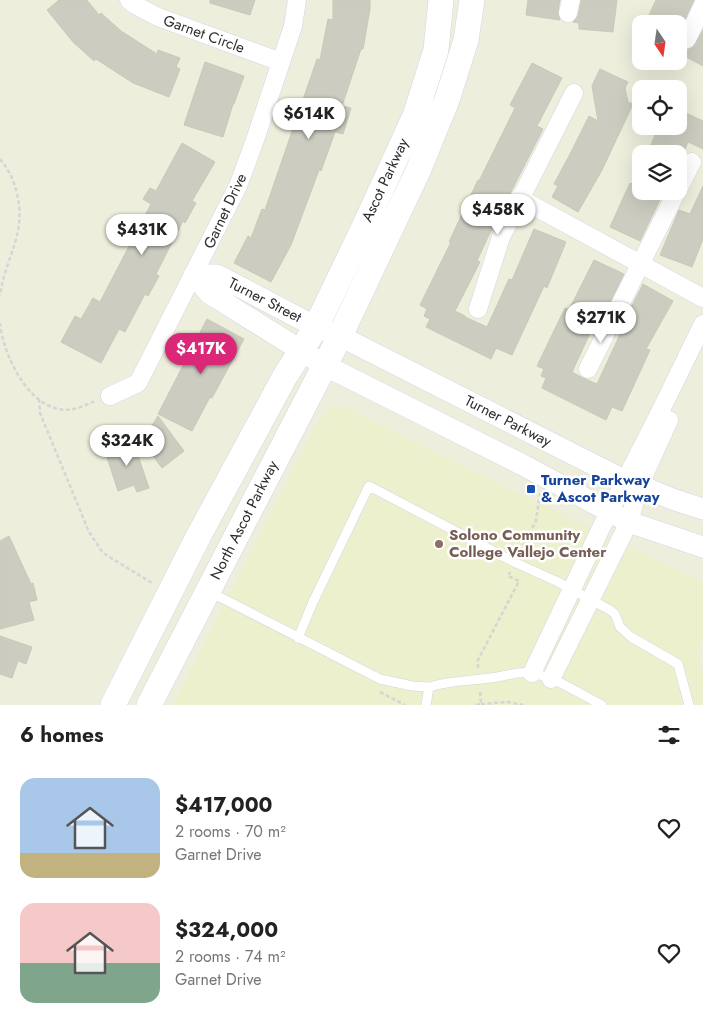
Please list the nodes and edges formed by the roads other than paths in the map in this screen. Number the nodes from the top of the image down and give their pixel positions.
1 (129, 0) edge
2 (297, 0) edge
3 (441, 0) edge
4 (472, 0) edge
5 (703, 5) edge
6 (688, 37) edge
7 (281, 62) junction
8 (574, 93) dead end
9 (692, 162) dead end
10 (687, 172) edge
11 (519, 198) junction
12 (673, 200) edge
13 (641, 264) junction
14 (194, 275) junction
15 (703, 298) edge
16 (478, 309) dead end
17 (703, 324) edge
18 (316, 326) junction
19 (340, 336) junction
20 (300, 350) junction
21 (703, 350) edge
22 (324, 365) junction
23 (588, 369) dead end
24 (110, 396) road end
25 (673, 398) junction
26 (232, 473) junction
27 (632, 483) junction
28 (703, 509) edge
29 (609, 511) junction
30 (629, 522) junction
31 (703, 547) edge
32 (572, 590) junction
33 (208, 591) junction
34 (591, 600) junction
35 (298, 638) junction
36 (532, 673) junction
37 (551, 679) junction
38 (428, 687) junction
39 (154, 703) edge
40 (113, 705) edge
41 (426, 705) edge
42 (602, 705) edge
43 (689, 705) edge

1 - 7 street, Garnet Circle
2 - 7 street, Garnet Drive
3 - 18 main road, Ascot Parkway
4 - 19 main road, Ascot Parkway
5 - 6 street
7 - 14 street, Garnet Drive
8 - 11 street
9 - 10 street
11 - 13 street
11 - 16 street
12 - 13 street
13 - 15 street
13 - 23 street
14 - 18 street, Turner Street
14 - 20 street, Turner Street
14 - 24 street, Garnet Drive
17 - 25 street
18 - 19 street, Turner Parkway
18 - 20 main road, Ascot Parkway
19 - 22 main road, North Ascot Parkway
19 - 27 street, Turner Parkway
20 - 22 street, Turner Street
20 - 26 main road, North Ascot Parkway
21 - 25 street
22 - 29 street
22 - 33 main road, North Ascot Parkway
25 - 27 street
26 - 33 main road
26 - 40 main road, North Ascot Parkway
27 - 28 street, Turner Parkway
27 - 29 street
27 - 30 street
29 - 30 street
29 - 32 street
30 - 31 street
30 - 34 street
32 - 34 lane
32 - 35 lane
32 - 36 street
33 - 35 lane
33 - 39 main road, North Ascot Parkway
34 - 37 street
34 - 43 lane
35 - 38 lane
36 - 37 lane
36 - 38 lane
37 - 42 lane
38 - 41 lane

